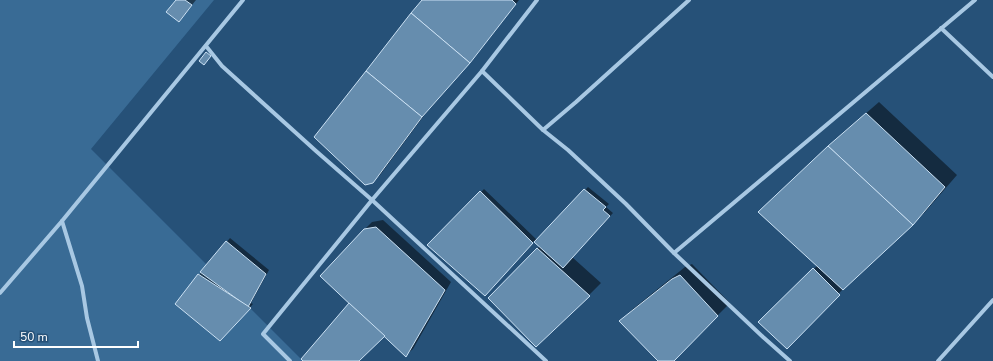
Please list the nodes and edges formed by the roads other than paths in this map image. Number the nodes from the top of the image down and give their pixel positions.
1 (243, 0) edge
2 (537, 0) edge
3 (688, 0) edge
4 (975, 0) edge
5 (941, 28) junction
6 (206, 46) junction
7 (482, 71) junction
8 (993, 77) edge
9 (543, 130) junction
10 (372, 200) junction
11 (62, 221) junction
12 (674, 253) junction
13 (0, 293) edge
14 (993, 300) edge
15 (98, 361) edge
16 (290, 361) edge
17 (546, 361) edge
18 (790, 361) edge
19 (938, 361) edge

1 - 6 street
2 - 7 street
3 - 9 street
4 - 5 street
5 - 8 street
5 - 12 street
6 - 10 street
6 - 11 street
7 - 9 street
7 - 10 street
9 - 12 street
10 - 16 street
10 - 17 street
11 - 13 street
11 - 15 street
12 - 18 street
14 - 19 street

